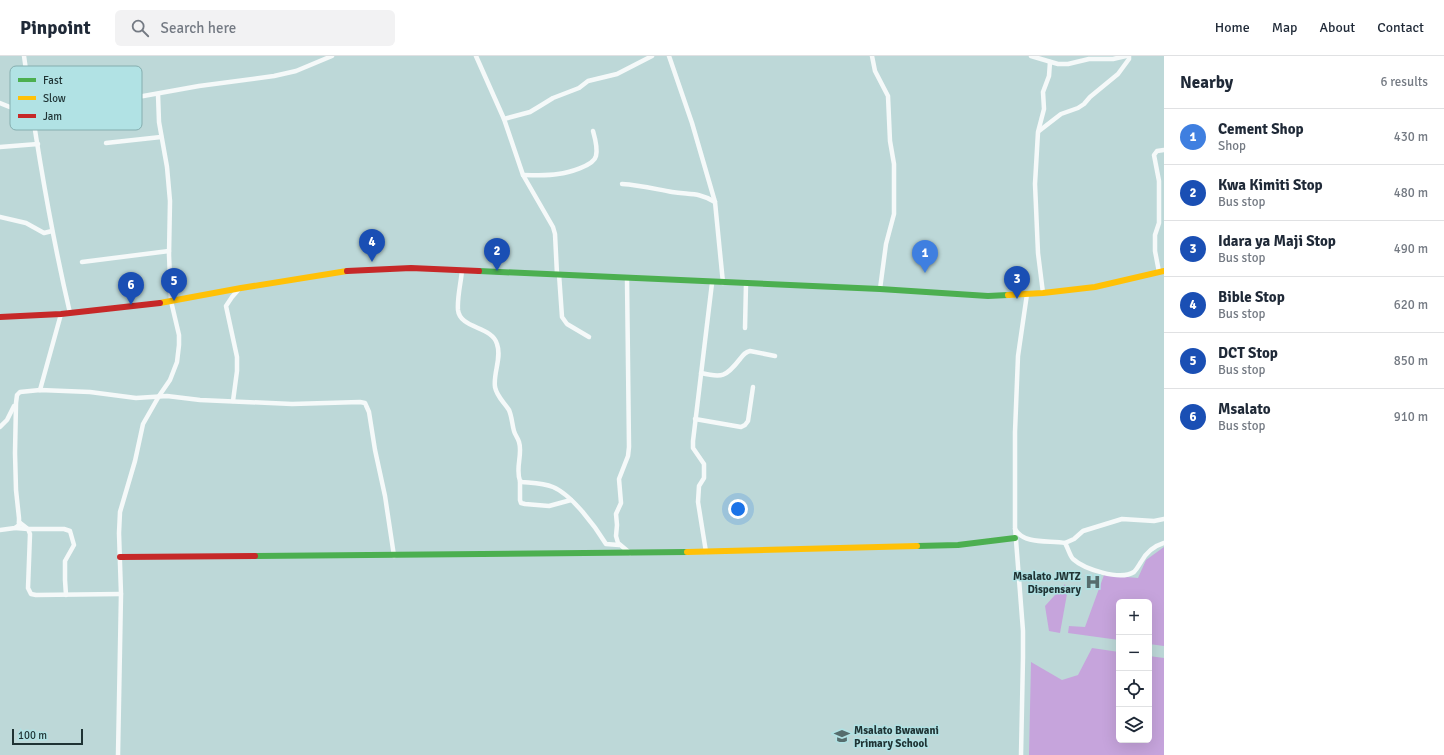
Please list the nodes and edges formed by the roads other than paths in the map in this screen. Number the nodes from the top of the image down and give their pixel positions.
1 (24, 56) edge
2 (332, 56) edge
3 (476, 56) edge
4 (652, 56) edge
5 (669, 56) edge
6 (872, 56) edge
7 (1031, 56) edge
8 (1128, 56) edge
9 (1050, 62) junction
10 (25, 66) edge
11 (158, 94) junction
12 (142, 97) edge
13 (0, 103) edge
14 (10, 107) edge
15 (504, 119) junction
16 (35, 130) edge
17 (593, 131) dead end
18 (1038, 132) junction
19 (161, 137) junction
20 (106, 143) dead end
21 (38, 144) junction
22 (0, 147) edge
23 (1164, 150) edge
24 (523, 175) junction
25 (622, 184) dead end
26 (715, 202) junction
27 (0, 217) edge
28 (52, 231) junction
29 (169, 251) junction
30 (82, 262) dead end
31 (462, 270) junction
32 (1161, 272) edge
33 (558, 274) junction
34 (627, 278) junction
35 (712, 282) junction
36 (723, 283) junction
37 (746, 284) junction
38 (240, 288) junction
39 (880, 289) junction
40 (1043, 293) junction
41 (1026, 294) junction
42 (170, 301) junction
43 (70, 313) junction
44 (61, 314) junction
45 (0, 318) edge
46 (745, 328) dead end
47 (589, 337) dead end
48 (775, 356) dead end
49 (701, 373) junction
50 (753, 387) dead end
51 (40, 390) junction
52 (159, 396) junction
53 (233, 401) junction
54 (16, 403) junction
55 (695, 419) junction
56 (0, 427) edge
57 (520, 481) junction
58 (571, 500) junction
59 (1164, 519) edge
60 (19, 522) junction
61 (1015, 527) junction
62 (15, 528) junction
63 (0, 530) edge
64 (28, 530) junction
65 (1015, 538) junction
66 (1065, 543) junction
67 (1164, 543) edge
68 (619, 545) junction
69 (706, 552) junction
70 (632, 554) junction
71 (394, 556) junction
72 (120, 558) junction
73 (121, 594) junction
74 (66, 595) junction
75 (118, 755) edge
76 (1021, 755) edge

1 - 10 street
2 - 11 street
3 - 15 street
4 - 15 street
5 - 26 street
6 - 39 street
7 - 9 street
8 - 9 street
8 - 18 street
9 - 18 street
11 - 12 street
11 - 19 street
13 - 14 street
15 - 24 street
16 - 21 street
17 - 24 street
18 - 40 street
19 - 20 street
19 - 29 street
21 - 22 street
21 - 28 street
23 - 32 street
24 - 33 street
25 - 26 street
26 - 36 street
27 - 28 street
28 - 43 street
29 - 30 street
29 - 42 street
31 - 33 main road
31 - 38 main road
31 - 57 street
32 - 40 main road
33 - 34 main road
33 - 47 street
34 - 35 main road
34 - 68 street
35 - 36 main road
35 - 49 street
36 - 37 main road
37 - 39 main road
37 - 46 street
38 - 42 main road
38 - 53 street
39 - 41 main road
40 - 41 main road
41 - 61 street
42 - 43 main road
42 - 52 street
43 - 44 main road
44 - 45 main road
44 - 51 street
48 - 49 street
49 - 55 street
50 - 55 street
51 - 52 street
51 - 54 street
52 - 53 street
52 - 72 street
53 - 71 street
54 - 56 street
54 - 60 street
55 - 69 street
57 - 58 street
57 - 58 street
58 - 68 street
59 - 66 street
60 - 62 street
60 - 64 street
61 - 65 street
61 - 66 street
62 - 63 street
62 - 64 street
64 - 74 street
64 - 74 street
65 - 69 main road
65 - 76 street
66 - 67 street
68 - 70 street
69 - 70 main road
70 - 71 main road
71 - 72 main road
72 - 73 street
73 - 74 street
73 - 75 street

